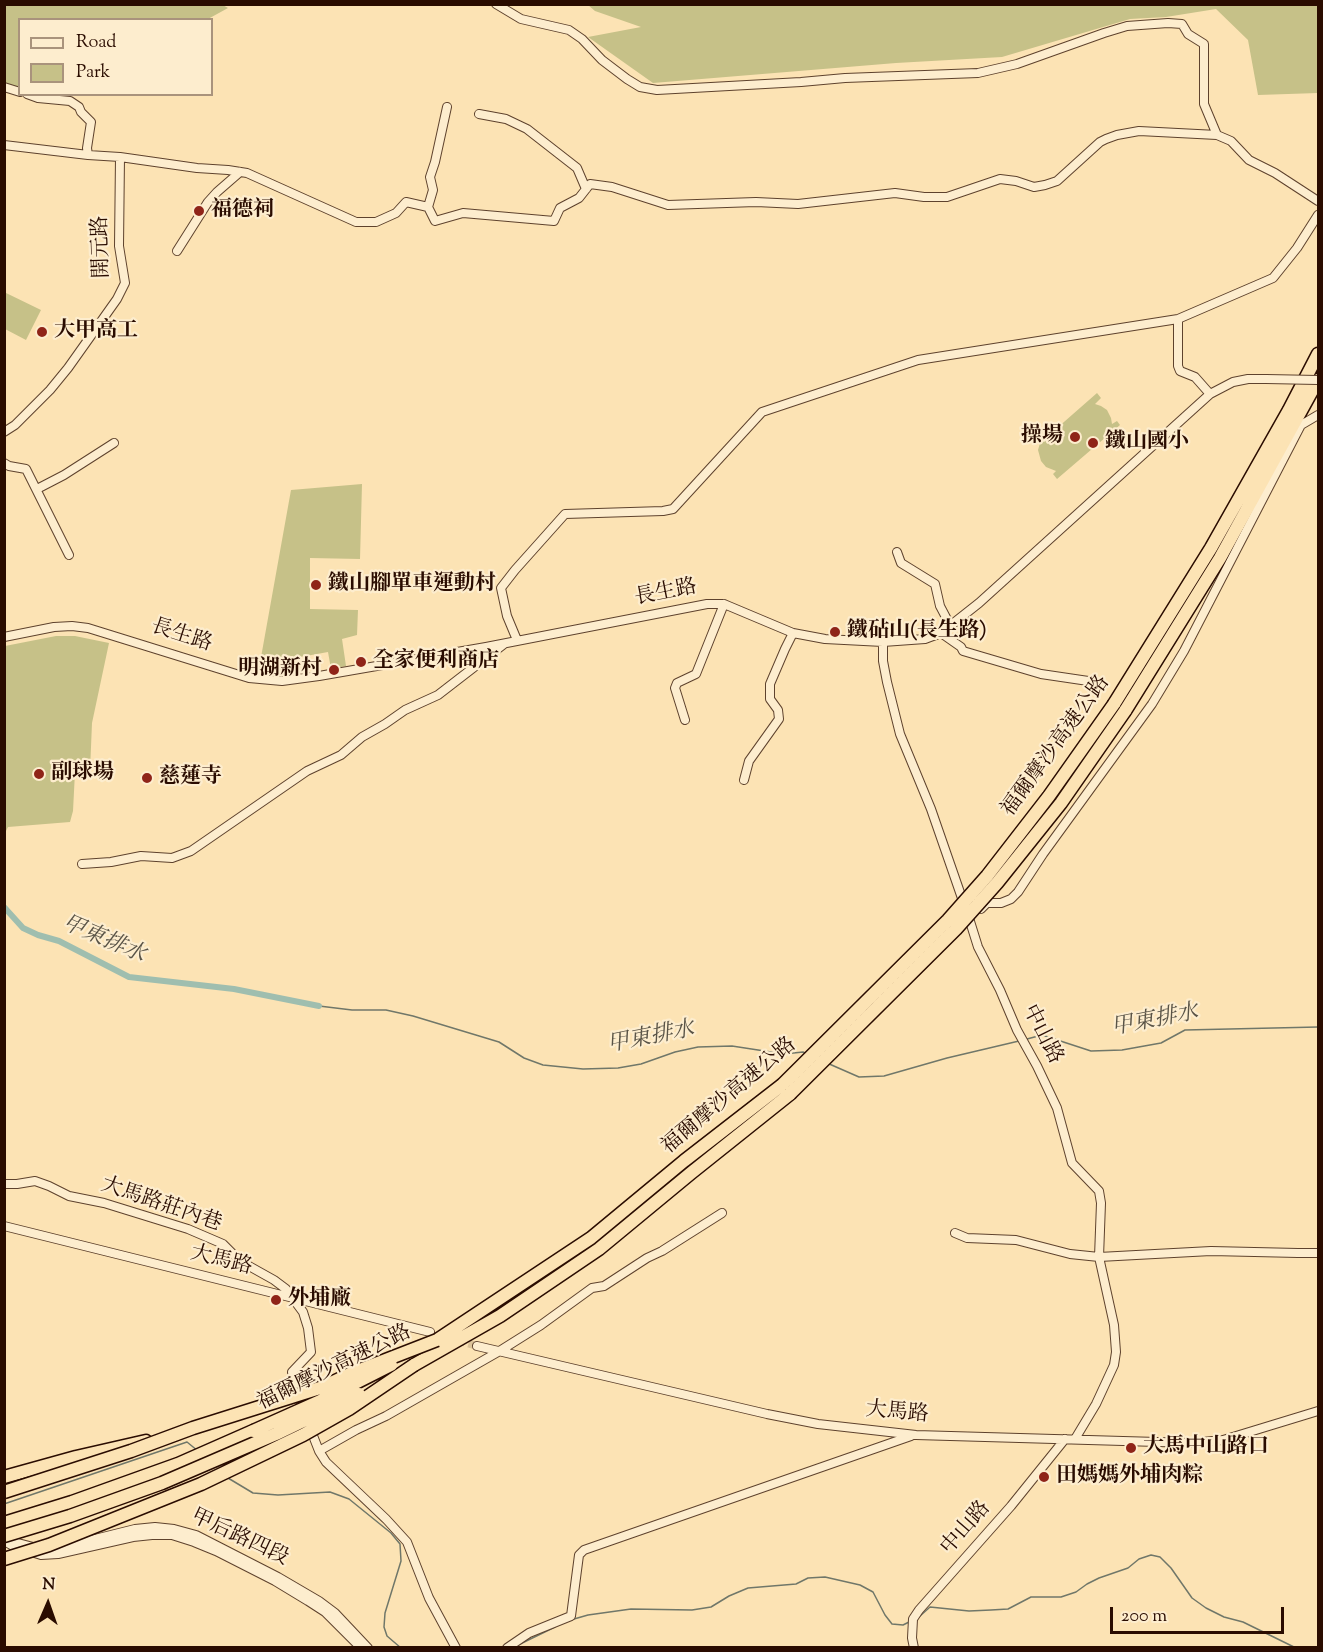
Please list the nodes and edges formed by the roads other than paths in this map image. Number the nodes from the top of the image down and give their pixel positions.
1 (496, 4) edge
2 (33, 96) edge
3 (447, 107) dead end
4 (479, 114) dead end
5 (1217, 135) junction
6 (4, 145) edge
7 (88, 155) junction
8 (120, 157) junction
9 (240, 172) junction
10 (586, 189) junction
11 (1318, 201) edge
12 (429, 207) junction
13 (1318, 215) edge
14 (177, 251) dead end
15 (1178, 319) junction
16 (1318, 354) edge
17 (1318, 380) edge
18 (1210, 394) junction
19 (1318, 415) edge
20 (4, 432) edge
21 (114, 443) dead end
22 (4, 463) edge
23 (37, 489) junction
24 (897, 552) dead end
25 (69, 555) dead end
26 (724, 604) junction
27 (950, 625) junction
28 (794, 633) junction
29 (941, 633) junction
30 (4, 637) edge
31 (518, 640) junction
32 (884, 642) junction
33 (505, 643) junction
34 (1095, 682) dead end
35 (685, 720) dead end
36 (744, 780) dead end
37 (82, 864) dead end
38 (970, 921) junction
39 (786, 1089) junction
40 (4, 1184) edge
41 (722, 1213) dead end
42 (4, 1226) edge
43 (955, 1233) dead end
44 (1318, 1252) edge
45 (1099, 1257) junction
46 (292, 1298) junction
47 (433, 1336) junction
48 (477, 1346) tunnel mouth
49 (498, 1352) junction
50 (414, 1365) junction
51 (1318, 1411) edge
52 (194, 1428) junction
53 (916, 1435) junction
54 (1065, 1439) junction
55 (1075, 1439) junction
56 (319, 1451) junction
57 (4, 1477) edge
58 (4, 1492) edge
59 (4, 1523) edge
60 (4, 1535) edge
61 (4, 1541) edge
62 (49, 1545) junction
63 (4, 1559) edge
64 (4, 1566) edge
65 (361, 1647) edge
66 (368, 1647) edge
67 (456, 1647) edge
68 (507, 1647) edge
69 (914, 1647) edge

1 - 5 street
2 - 7 street
3 - 12 street
4 - 10 street
5 - 10 street
5 - 11 street
6 - 7 street
7 - 8 street
8 - 9 street
8 - 20 street, 開元路
9 - 12 street
9 - 14 street
10 - 12 street
13 - 15 street
15 - 18 street
15 - 31 street
16 - 39 highway, 福爾摩沙高速公路, bridge
17 - 18 street, 長生路, bridge
17 - 39 highway, 福爾摩沙高速公路, bridge
18 - 27 street, 長生路
19 - 38 street
21 - 23 street
22 - 23 street
23 - 25 street
24 - 27 street
26 - 28 street, 長生路
26 - 31 street, 長生路
26 - 35 street
27 - 29 street, 長生路
28 - 32 street, 長生路
28 - 36 street
29 - 32 street, 長生路
29 - 34 street
30 - 33 street, 長生路
31 - 33 street, 長生路
32 - 38 street, 中山路
33 - 37 street
38 - 45 street, 中山路
39 - 47 highway, 福爾摩沙高速公路
39 - 50 highway, 福爾摩沙高速公路
40 - 46 street, 大馬路莊內巷
41 - 49 street
42 - 46 street, 大馬路
43 - 45 street
44 - 45 street
45 - 55 street, 中山路
46 - 47 street, 大馬路
46 - 56 street
47 - 52 highway, bridge
47 - 59 highway, 福爾摩沙高速公路, bridge
48 - 49 street, 大馬路
49 - 53 street, 大馬路
49 - 56 street
50 - 60 highway, 福爾摩沙高速公路, bridge
50 - 62 highway, bridge
51 - 55 street, 大馬路
52 - 57 highway, bridge
52 - 58 highway, bridge
53 - 54 street, 大馬路
53 - 68 street
54 - 55 street, 大馬路
54 - 69 street, 中山路
56 - 67 street
60 - 66 street, 甲后路四段
61 - 65 street, 甲后路四段
62 - 63 highway, bridge
62 - 64 highway, bridge

